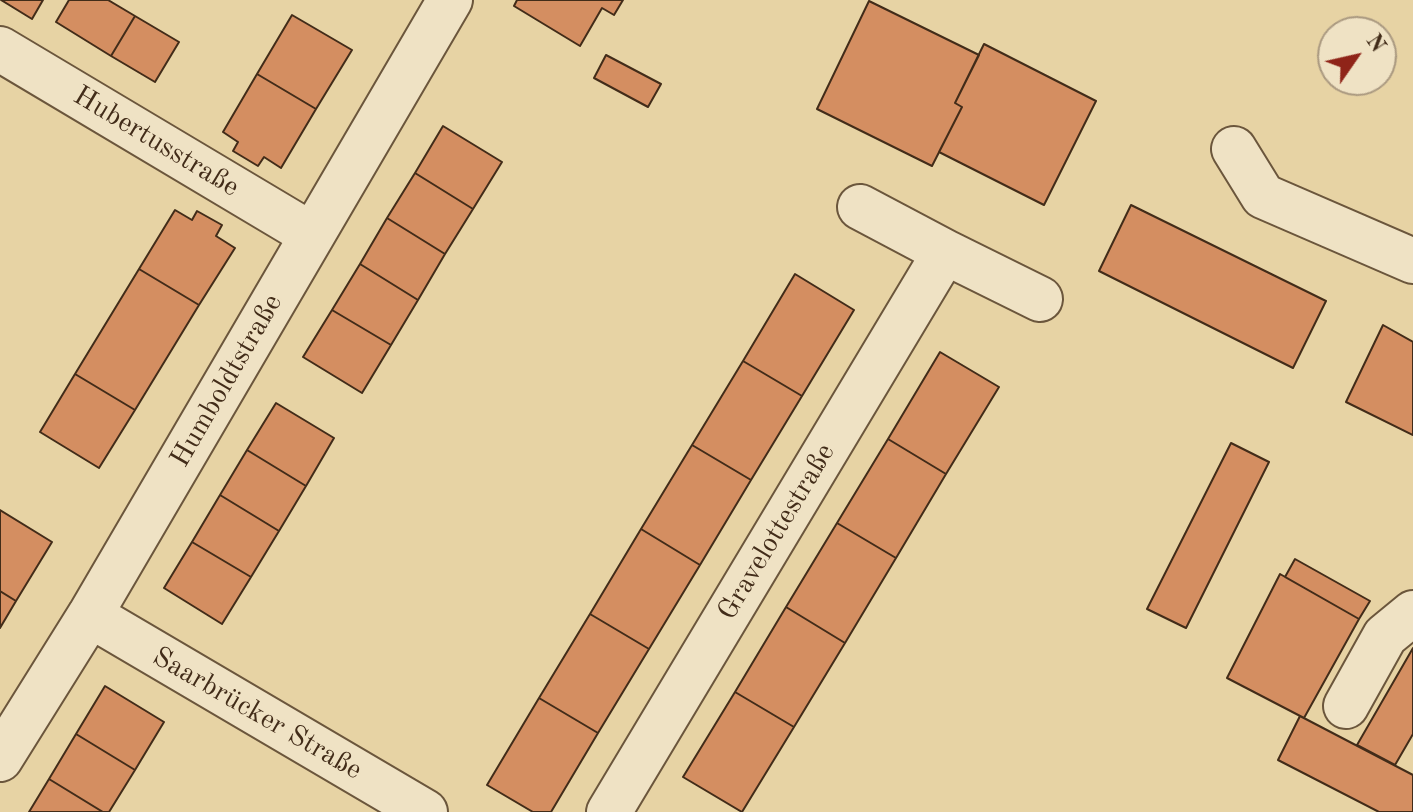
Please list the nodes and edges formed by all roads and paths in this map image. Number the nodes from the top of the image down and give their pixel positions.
1 (450, 0) edge
2 (0, 49) edge
3 (1234, 149) dead end
4 (860, 207) dead end
5 (312, 235) junction
6 (945, 252) junction
7 (1413, 261) edge
8 (1040, 299) dead end
9 (1413, 613) edge
10 (90, 615) junction
11 (1346, 706) dead end
12 (0, 759) edge
13 (620, 808) edge
14 (425, 812) edge

1 - 5 street, Humboldtstraße
2 - 5 street, Hubertusstraße
3 - 7 street
4 - 6 street
5 - 10 street, Humboldtstraße
6 - 8 street
6 - 13 street, Gravelottestraße
9 - 11 street
10 - 12 street, Humboldtstraße
10 - 14 street, Saarbrücker Straße

